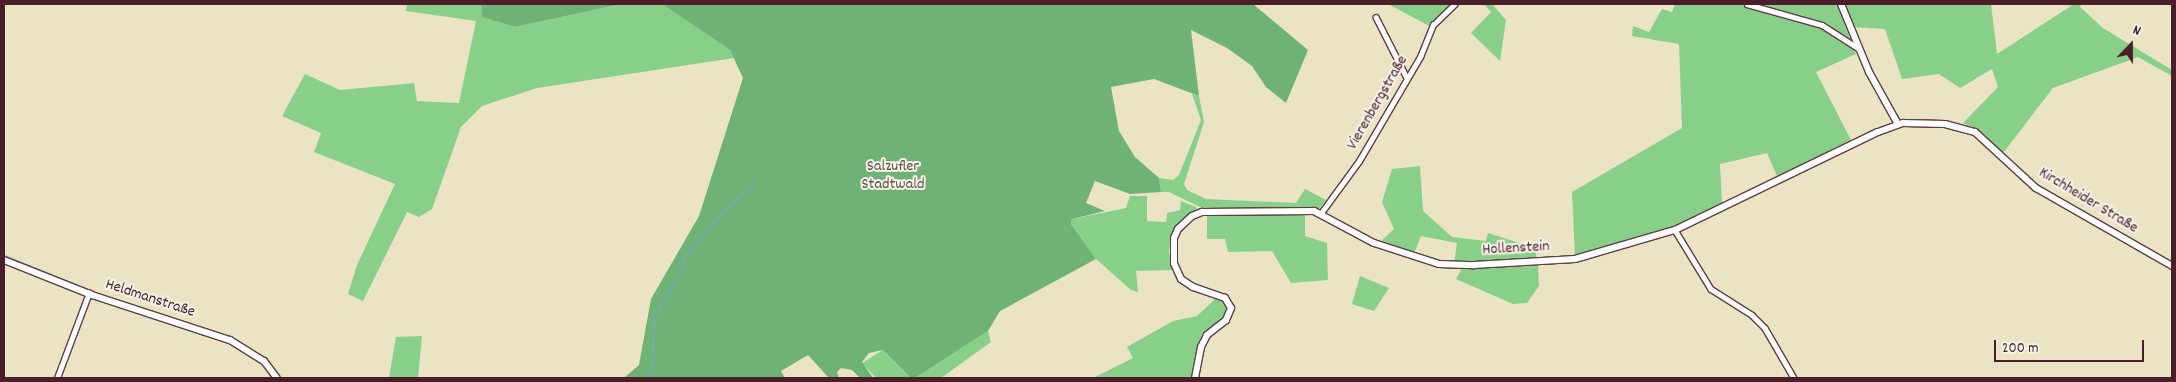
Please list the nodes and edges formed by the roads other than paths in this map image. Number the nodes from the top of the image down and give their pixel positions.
1 (1455, 4) edge
2 (1747, 4) edge
3 (1841, 4) edge
4 (1376, 17) dead end
5 (1858, 48) junction
6 (1407, 78) junction
7 (1898, 124) junction
8 (1320, 213) junction
9 (1675, 230) junction
10 (4, 260) edge
11 (2172, 266) edge
12 (89, 294) junction
13 (56, 378) edge
14 (277, 378) edge
15 (1195, 378) edge
16 (1794, 378) edge

1 - 6 street, Vierenbergstraße
2 - 5 street
3 - 5 main road
4 - 6 street
5 - 7 main road
6 - 8 street, Vierenbergstraße
7 - 9 main road, Hollenstein
7 - 11 main road, Kirchheider Straße
8 - 9 main road, Hollenstein
8 - 15 main road, Hollenstein
9 - 16 street
10 - 12 main road, Heldmanstraße
12 - 13 street
12 - 14 main road, Heldmanstraße

